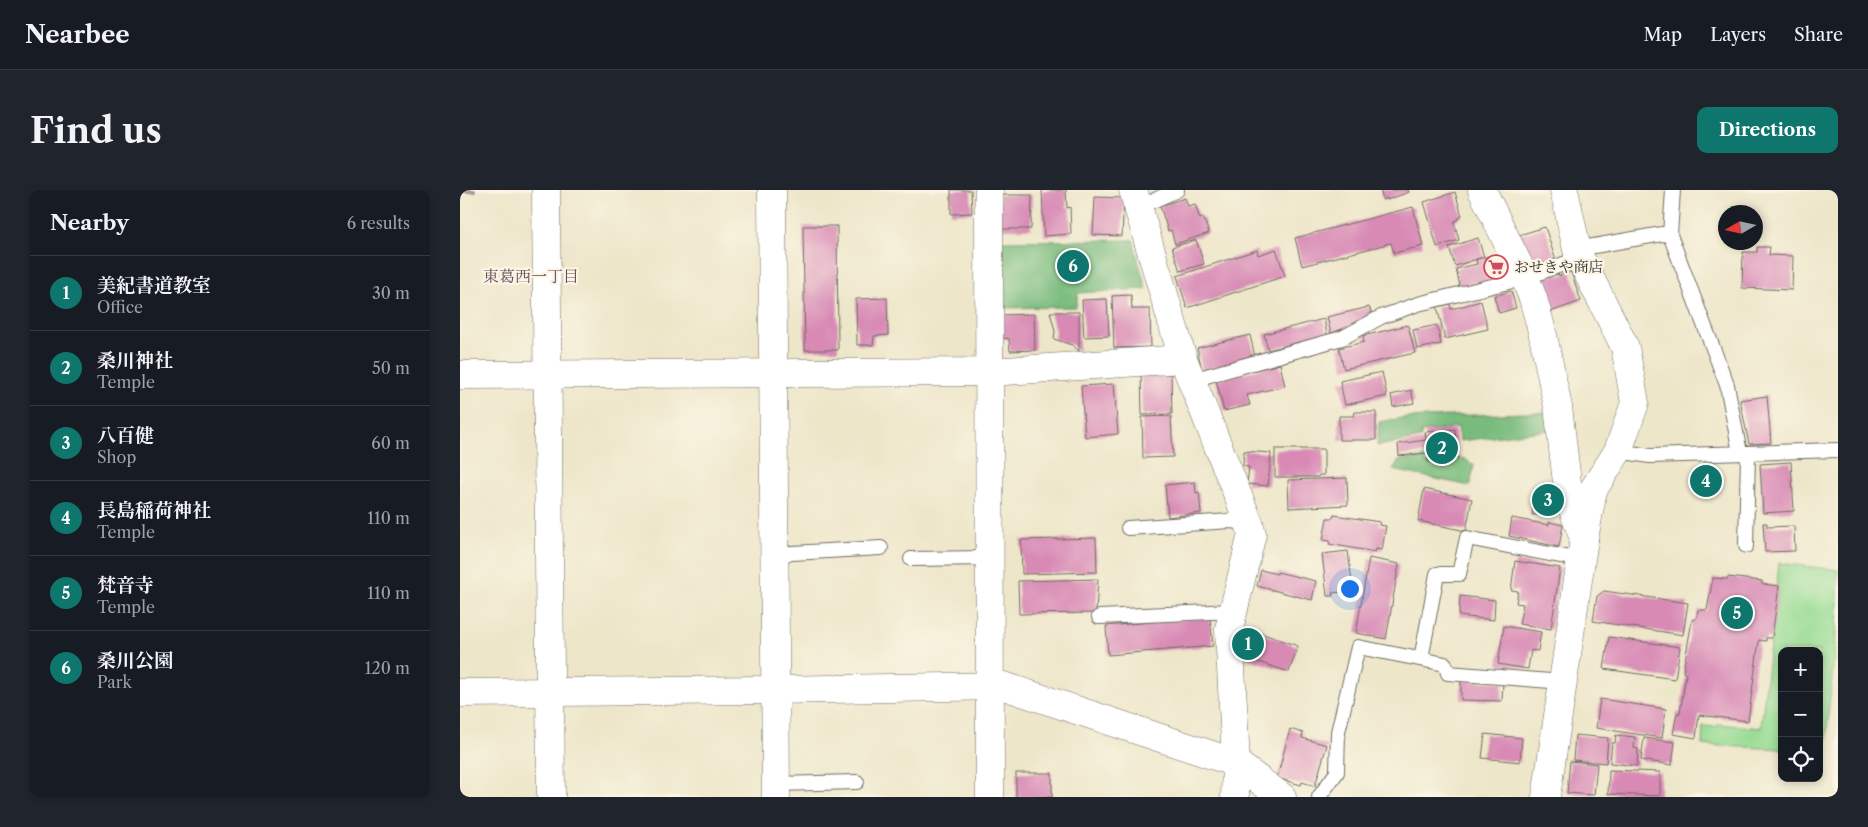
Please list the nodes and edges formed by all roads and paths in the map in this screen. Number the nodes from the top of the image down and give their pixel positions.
1 (546, 190) edge
2 (772, 190) edge
3 (989, 190) edge
4 (1177, 190) edge
5 (1482, 190) edge
6 (1564, 190) edge
7 (1674, 190) edge
8 (1136, 198) edge
9 (1670, 235) junction
10 (1579, 254) junction
11 (1525, 278) junction
12 (1188, 369) junction
13 (990, 372) junction
14 (773, 373) junction
15 (460, 375) edge
16 (548, 375) junction
17 (1838, 450) edge
18 (1618, 451) junction
19 (1744, 453) junction
20 (1249, 522) junction
21 (1128, 528) dead end
22 (1746, 546) dead end
23 (881, 548) dead end
24 (1583, 549) junction
25 (774, 554) junction
26 (990, 558) junction
27 (911, 559) dead end
28 (1234, 611) junction
29 (1099, 617) dead end
30 (1420, 659) junction
31 (1564, 682) junction
32 (990, 687) junction
33 (775, 690) junction
34 (550, 692) junction
35 (460, 693) edge
36 (1236, 763) junction
37 (858, 782) dead end
38 (776, 790) edge
39 (550, 797) edge
40 (990, 797) edge
41 (1235, 797) edge
42 (1282, 797) edge
43 (1319, 797) edge
44 (1546, 797) edge

1 - 16 street
2 - 14 street
3 - 13 street
4 - 8 lane
5 - 11 street
6 - 10 street
7 - 9 lane
8 - 12 street
9 - 10 lane
9 - 19 lane
10 - 11 lane
10 - 18 street
11 - 12 lane
11 - 24 street
12 - 13 street
12 - 20 street
13 - 14 street
13 - 26 street
14 - 16 street
14 - 25 street
15 - 16 street
16 - 34 street
17 - 19 lane
18 - 19 lane
18 - 24 street
19 - 22 lane
20 - 21 lane
20 - 28 street
23 - 25 lane
24 - 30 lane
24 - 31 street
25 - 33 street
26 - 27 lane
26 - 32 street
28 - 29 lane
28 - 36 street
30 - 31 lane
30 - 43 lane
31 - 44 street
32 - 33 street
32 - 36 street
32 - 40 street
33 - 34 street
33 - 38 street
34 - 35 street
34 - 39 street
36 - 41 street
36 - 42 street
37 - 38 lane

